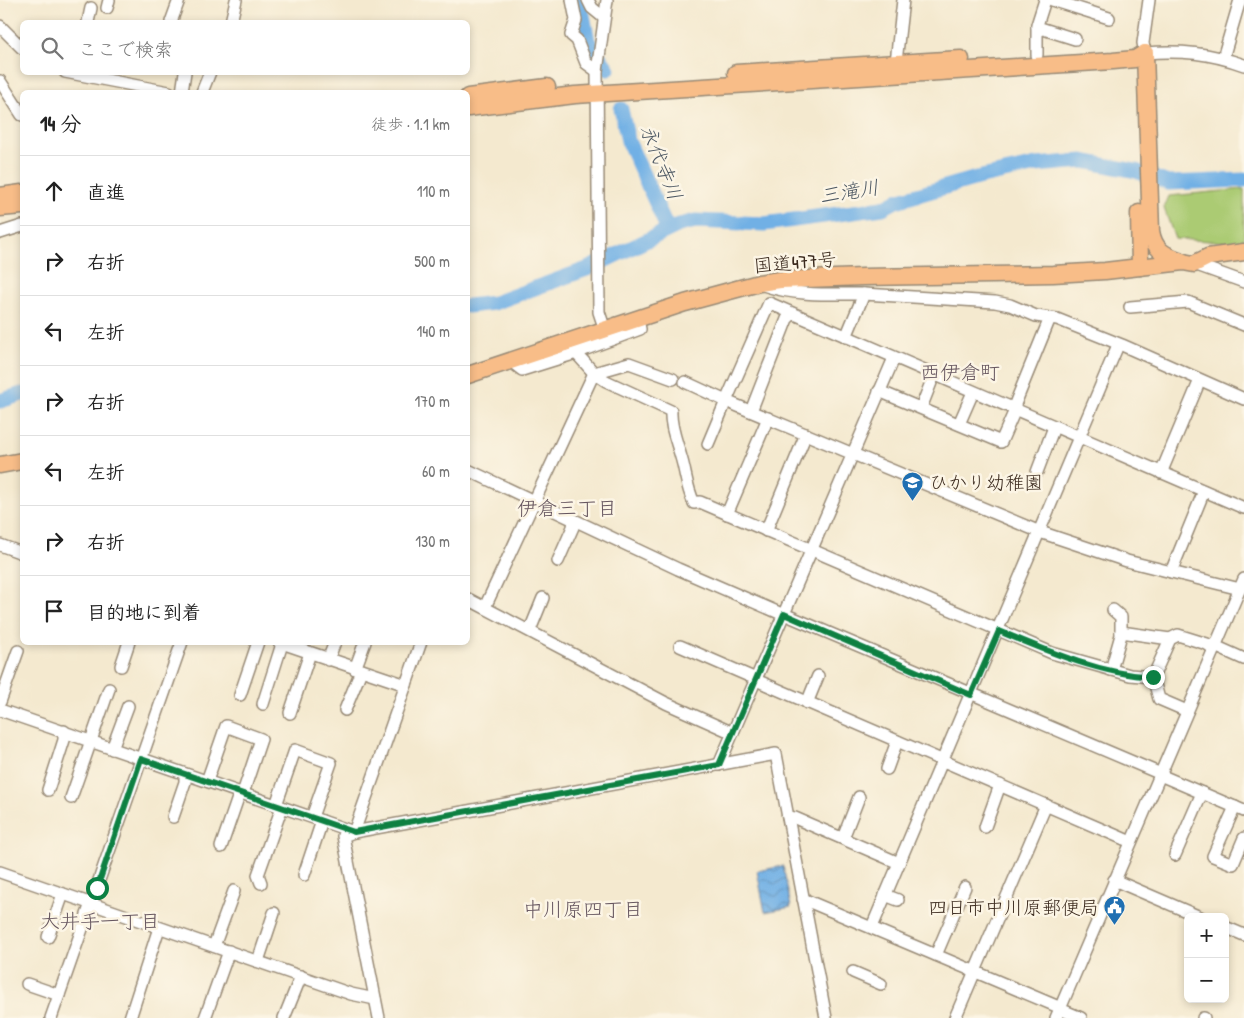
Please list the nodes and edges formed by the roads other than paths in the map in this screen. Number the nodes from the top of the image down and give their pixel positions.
1 (178, 0) edge
2 (236, 0) edge
3 (572, 0) edge
4 (588, 0) edge
5 (606, 0) edge
6 (903, 0) edge
7 (1045, 0) edge
8 (1052, 0) edge
9 (1149, 0) edge
10 (1240, 0) edge
11 (91, 8) dead end
12 (603, 17) junction
13 (1109, 18) dead end
14 (88, 20) edge
15 (172, 20) edge
16 (231, 20) edge
17 (0, 26) edge
18 (1037, 27) junction
19 (1075, 39) dead end
20 (20, 46) edge
21 (1140, 51) junction
22 (1037, 55) junction
23 (1222, 58) junction
24 (896, 62) junction
25 (1244, 64) edge
26 (989, 68) junction
27 (85, 75) edge
28 (185, 75) edge
29 (209, 75) edge
30 (0, 81) edge
31 (597, 85) junction
32 (1140, 86) junction
33 (159, 90) edge
34 (182, 90) edge
35 (203, 90) edge
36 (470, 96) edge
37 (470, 108) edge
38 (20, 112) edge
39 (20, 193) edge
40 (0, 196) edge
41 (20, 206) edge
42 (0, 208) edge
43 (20, 227) edge
44 (0, 233) edge
45 (1244, 252) edge
46 (1183, 261) junction
47 (1140, 262) junction
48 (1244, 282) edge
49 (760, 283) junction
50 (864, 294) junction
51 (1130, 307) dead end
52 (792, 314) junction
53 (1050, 318) junction
54 (638, 320) junction
55 (1244, 325) edge
56 (605, 330) junction
57 (846, 337) junction
58 (1118, 345) junction
59 (576, 354) junction
60 (894, 358) junction
61 (509, 360) junction
62 (594, 373) junction
63 (470, 374) edge
64 (934, 376) junction
65 (673, 379) dead end
66 (1200, 380) junction
67 (685, 382) dead end
68 (880, 390) junction
69 (972, 392) junction
70 (1244, 399) edge
71 (726, 401) junction
72 (921, 408) junction
73 (1014, 410) junction
74 (751, 411) junction
75 (768, 418) junction
76 (959, 424) junction
77 (1054, 427) junction
78 (806, 434) junction
79 (1080, 438) junction
80 (708, 444) dead end
81 (852, 454) junction
82 (20, 461) edge
83 (0, 466) edge
84 (470, 471) edge
85 (1037, 472) dead end
86 (1161, 473) junction
87 (1204, 491) junction
88 (535, 501) junction
89 (1244, 508) edge
90 (727, 514) junction
91 (574, 520) junction
92 (766, 531) junction
93 (1040, 532) junction
94 (0, 545) edge
95 (811, 550) junction
96 (20, 552) edge
97 (558, 561) dead end
98 (1171, 572) junction
99 (1242, 584) edge
100 (543, 598) dead end
101 (470, 600) edge
102 (485, 607) junction
103 (1113, 610) dead end
104 (784, 615) junction
105 (530, 630) junction
106 (999, 631) junction
107 (1121, 632) junction
108 (1170, 639) junction
109 (128, 645) edge
110 (181, 645) edge
111 (257, 645) edge
112 (279, 645) edge
113 (286, 645) edge
114 (335, 645) edge
115 (364, 645) edge
116 (420, 645) edge
117 (680, 646) dead end
118 (1214, 647) junction
119 (18, 651) dead end
120 (310, 653) junction
121 (1244, 658) edge
122 (328, 660) junction
123 (121, 666) dead end
124 (358, 670) junction
125 (1111, 670) junction
126 (818, 676) dead end
127 (1153, 677) junction
128 (756, 680) junction
129 (406, 685) junction
130 (109, 689) dead end
131 (240, 695) dead end
132 (971, 695) junction
133 (0, 702) edge
134 (808, 703) junction
135 (263, 704) dead end
136 (128, 706) dead end
137 (0, 710) edge
138 (345, 710) dead end
139 (1187, 711) junction
140 (290, 713) dead end
141 (64, 731) junction
142 (733, 733) junction
143 (91, 741) junction
144 (897, 741) junction
145 (112, 749) junction
146 (141, 759) junction
147 (942, 761) junction
148 (719, 765) junction
149 (887, 769) dead end
150 (185, 774) junction
151 (1160, 775) junction
152 (207, 781) junction
153 (1000, 785) junction
154 (48, 790) dead end
155 (242, 792) junction
156 (1202, 793) junction
157 (858, 797) dead end
158 (71, 798) dead end
159 (1046, 805) junction
160 (279, 806) junction
161 (1239, 809) edge
162 (173, 817) dead end
163 (788, 817) junction
164 (317, 819) junction
165 (985, 827) dead end
166 (354, 832) junction
167 (843, 838) junction
168 (1244, 838) edge
169 (1131, 842) junction
170 (221, 847) dead end
171 (1176, 855) dead end
172 (899, 863) junction
173 (0, 872) edge
174 (304, 875) dead end
175 (1114, 880) junction
176 (261, 883) dead end
177 (890, 884) junction
178 (965, 887) dead end
179 (902, 889) dead end
180 (234, 891) dead end
181 (63, 894) junction
182 (885, 895) junction
183 (803, 899) junction
184 (898, 900) dead end
185 (92, 904) junction
186 (878, 911) junction
187 (274, 913) dead end
188 (1191, 913) edge
189 (890, 916) dead end
190 (872, 927) junction
191 (159, 928) junction
192 (1229, 930) edge
193 (1244, 936) edge
194 (48, 937) dead end
195 (214, 946) junction
196 (229, 951) junction
197 (936, 955) junction
198 (258, 961) junction
199 (975, 971) junction
200 (853, 972) dead end
201 (301, 976) junction
202 (26, 984) dead end
203 (881, 984) dead end
204 (59, 996) junction
205 (375, 998) junction
206 (1059, 1012) edge
207 (51, 1018) edge
208 (130, 1018) edge
209 (205, 1018) edge
210 (284, 1018) edge
211 (378, 1018) edge
212 (826, 1018) edge
213 (955, 1018) edge
214 (1080, 1018) edge

1 - 15 street
2 - 16 street
3 - 31 street
4 - 12 street
5 - 12 street
6 - 24 street
7 - 18 street
8 - 13 street
9 - 21 street
10 - 23 street
11 - 14 street
12 - 31 street
17 - 20 street
18 - 19 street
18 - 22 street
21 - 22 highway
21 - 23 street
21 - 26 highway
21 - 32 highway
22 - 24 highway
23 - 25 street
24 - 26 highway
24 - 31 highway
26 - 31 highway
27 - 33 street
28 - 34 street
29 - 35 street
30 - 38 street
31 - 36 highway
31 - 37 highway
31 - 56 street
32 - 46 highway
32 - 47 highway
39 - 40 highway
41 - 42 highway
43 - 44 street
45 - 46 highway, 国道477号
46 - 47 highway, 国道477号
46 - 48 street
47 - 49 highway, 国道477号
49 - 50 street
49 - 54 highway, 国道477号
50 - 53 street
50 - 57 street
51 - 55 street
52 - 57 street
52 - 71 street
52 - 74 street
53 - 58 street
53 - 73 street
54 - 56 highway, 国道477号
54 - 59 street
56 - 61 highway, 国道477号
57 - 60 street
58 - 66 street
58 - 79 street
59 - 61 street
59 - 62 street
60 - 64 street
60 - 68 street
61 - 63 highway, 国道477号
62 - 65 street
62 - 88 street
62 - 90 street
64 - 69 street
64 - 72 street
66 - 70 street
66 - 86 street
67 - 71 street
68 - 72 street
68 - 81 street
69 - 73 street
69 - 76 street
71 - 74 street
71 - 80 street
72 - 76 street
73 - 76 street
73 - 77 street
74 - 75 street
75 - 78 street
75 - 90 street
77 - 79 street
77 - 85 street
78 - 81 street
78 - 92 street
79 - 86 street
79 - 93 street
81 - 93 street
81 - 95 street
82 - 83 highway
84 - 88 street
86 - 87 street
87 - 89 street
87 - 98 street
88 - 91 street
88 - 102 street
90 - 92 street
91 - 97 street
91 - 104 street
92 - 95 street
93 - 98 street
93 - 106 street
94 - 96 street
95 - 104 street
95 - 106 street
98 - 99 street
99 - 118 street
100 - 105 street
101 - 102 street
102 - 105 street
103 - 107 street
104 - 128 street
104 - 132 street
105 - 142 street
106 - 125 street
106 - 132 street
107 - 108 street
107 - 125 street
108 - 118 street
108 - 127 street
109 - 123 street
110 - 146 street
111 - 131 street
112 - 135 street
113 - 120 street
114 - 122 street
115 - 124 street
116 - 129 street
117 - 128 street
118 - 121 street
118 - 139 street
119 - 133 street
120 - 122 street
120 - 140 street
122 - 124 street
124 - 129 street
124 - 138 street
125 - 127 street
126 - 134 street
127 - 139 street
128 - 134 street
128 - 142 street
129 - 166 street
130 - 143 street
132 - 147 street
132 - 151 street
134 - 144 street
136 - 145 street
137 - 141 street
139 - 151 street
141 - 143 street
141 - 154 street
142 - 148 street
143 - 145 street
143 - 158 street
144 - 147 street
144 - 149 street
145 - 146 street
146 - 150 street
146 - 185 street
147 - 153 street
147 - 172 street
148 - 163 street
148 - 166 street
150 - 152 street
150 - 162 street
151 - 156 street
151 - 169 street
152 - 155 street
152 - 155 street
153 - 159 street
153 - 165 street
155 - 160 street
155 - 170 street
156 - 161 street
156 - 171 street
157 - 167 street
159 - 169 street
159 - 199 street
160 - 164 street
160 - 164 street
160 - 176 street
161 - 168 street
163 - 167 street
163 - 183 street
164 - 166 street
164 - 174 street
166 - 205 street
167 - 172 street
169 - 175 street
172 - 177 street
173 - 181 street
175 - 188 street
175 - 206 street
177 - 179 street
177 - 182 street
178 - 197 street
180 - 195 street
181 - 185 street
181 - 194 street
182 - 184 street
182 - 186 street
183 - 190 street
183 - 212 street
185 - 191 street
185 - 204 street
186 - 189 street
186 - 190 street
187 - 198 street
190 - 197 street
191 - 195 street
191 - 208 street
192 - 193 street
195 - 196 street
196 - 198 street
196 - 209 street
197 - 199 street
198 - 201 street
199 - 206 street
199 - 213 street
200 - 203 street
201 - 205 street
201 - 210 street
202 - 204 street
204 - 207 street
205 - 211 street
206 - 214 street

